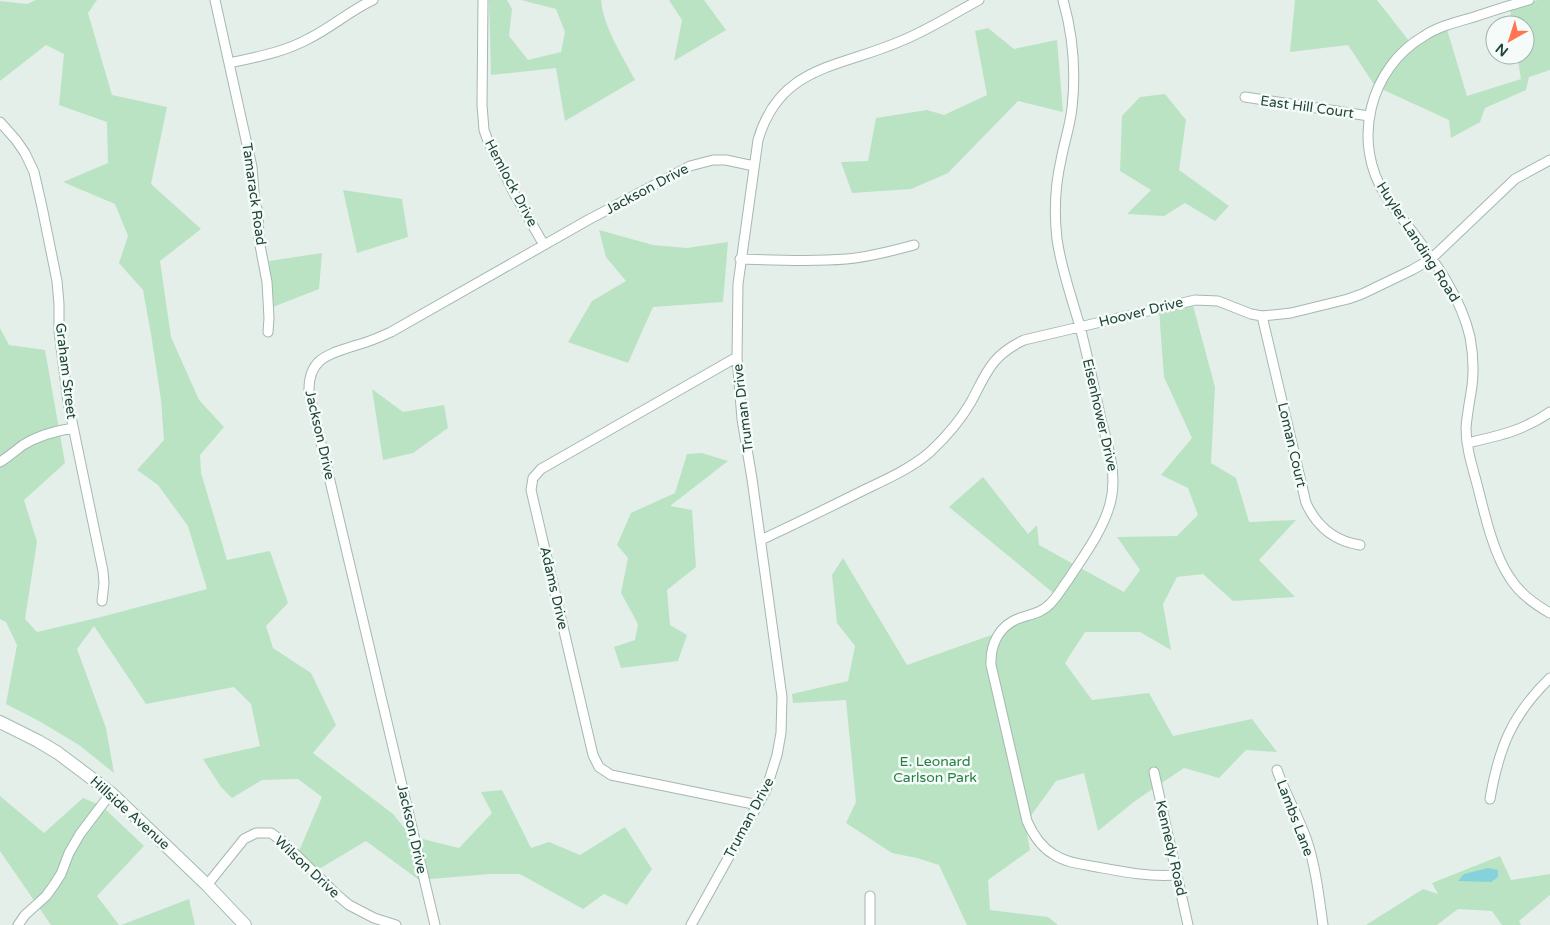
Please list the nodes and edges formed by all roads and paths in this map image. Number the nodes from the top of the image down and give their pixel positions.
1 (215, 0) edge
2 (374, 0) edge
3 (483, 0) edge
4 (979, 0) edge
5 (1063, 0) edge
6 (1529, 0) edge
7 (229, 63) junction
8 (1245, 97) dead end
9 (1369, 116) junction
10 (0, 122) edge
11 (1550, 160) edge
12 (754, 166) junction
13 (544, 245) junction
14 (914, 245) dead end
15 (740, 259) junction
16 (1431, 259) junction
17 (1262, 316) junction
18 (1080, 327) junction
19 (268, 332) dead end
20 (737, 357) junction
21 (1550, 412) edge
22 (73, 428) junction
23 (1467, 443) junction
24 (0, 462) edge
25 (761, 540) junction
26 (1360, 545) dead end
27 (102, 600) dead end
28 (1550, 613) edge
29 (1550, 678) edge
30 (0, 722) edge
31 (1277, 770) dead end
32 (1154, 772) dead end
33 (111, 793) junction
34 (1490, 799) dead end
35 (758, 805) junction
36 (1177, 875) junction
37 (207, 885) junction
38 (870, 896) dead end
39 (18, 925) edge
40 (245, 925) edge
41 (396, 925) edge
42 (435, 925) edge
43 (691, 925) edge
44 (870, 925) edge
45 (1188, 925) edge
46 (1323, 925) edge

1 - 7 street, Tamarack Road
2 - 7 street
3 - 13 street, Hemlock Drive
4 - 12 street, Truman Drive
5 - 18 street, Eisenhower Drive
6 - 9 street, Huyler Landing Road
7 - 19 street, Tamarack Road
8 - 9 street, East Hill Court
9 - 16 street, Huyler Landing Road
10 - 22 street, Graham Street
11 - 16 street, Hoover Drive
12 - 13 street, Jackson Drive
12 - 15 street, Truman Drive
13 - 42 street, Jackson Drive
14 - 15 street
15 - 20 street, Truman Drive
16 - 17 street, Hoover Drive
16 - 23 street, Huyler Landing Road
17 - 18 street, Hoover Drive
17 - 26 street, Loman Court
18 - 25 street, Hoover Drive
18 - 36 street, Eisenhower Drive
20 - 25 street, Truman Drive
20 - 35 street, Adams Drive
21 - 23 street
22 - 24 street
22 - 27 street, Graham Street
23 - 28 street, Huyler Landing Road
25 - 35 street, Truman Drive
29 - 34 street
30 - 33 main road, Hillside Avenue
31 - 46 street, Lambs Lane
32 - 36 street, Kennedy Road
33 - 37 main road, Hillside Avenue
33 - 39 street
35 - 43 street, Truman Drive
36 - 45 street, Kennedy Road
37 - 40 main road, Hillside Avenue
37 - 41 street, Wilson Drive
38 - 44 street

